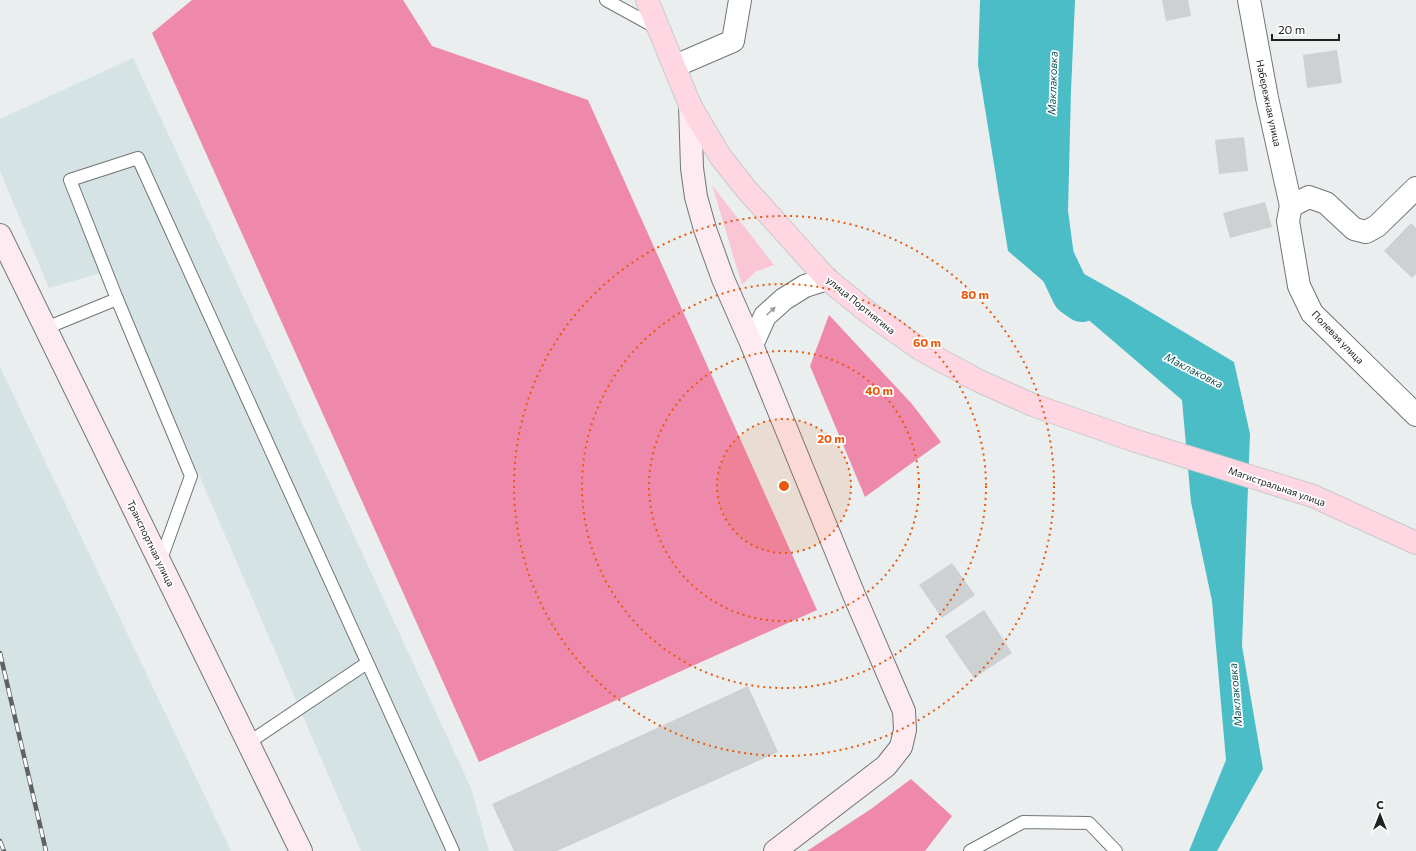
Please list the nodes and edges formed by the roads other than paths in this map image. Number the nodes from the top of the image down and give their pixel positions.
1 (606, 0) edge
2 (647, 0) edge
3 (740, 0) edge
4 (1249, 0) edge
5 (660, 30) junction
6 (675, 66) junction
7 (690, 105) junction
8 (1416, 188) edge
9 (1291, 206) junction
10 (0, 235) edge
11 (827, 278) junction
12 (118, 299) junction
13 (46, 328) junction
14 (752, 345) junction
15 (1416, 415) edge
16 (1133, 440) joint
17 (1415, 540) edge
18 (160, 562) junction
19 (368, 663) junction
20 (248, 743) junction
21 (301, 851) edge
22 (453, 851) edge
23 (775, 851) edge
24 (970, 851) edge
25 (1116, 851) edge

1 - 5 lane
2 - 5 main road, улица Портнягина
3 - 6 street
4 - 9 street, Набережная улица
5 - 6 main road, улица Портнягина
6 - 7 main road, улица Портнягина
7 - 11 main road, улица Портнягина
7 - 14 street
8 - 9 street
9 - 15 street, Полевая улица
10 - 13 street, Транспортная улица
14 -> 11 street
11 - 16 main road, улица Портнягина
12 - 13 lane
12 - 18 lane
12 - 19 lane
13 - 18 street, Транспортная улица
14 - 23 street
16 - 17 main road, Магистральная улица
18 - 20 street, Транспортная улица
19 - 20 lane
19 - 22 lane
20 - 21 street, Транспортная улица
24 - 25 lane

